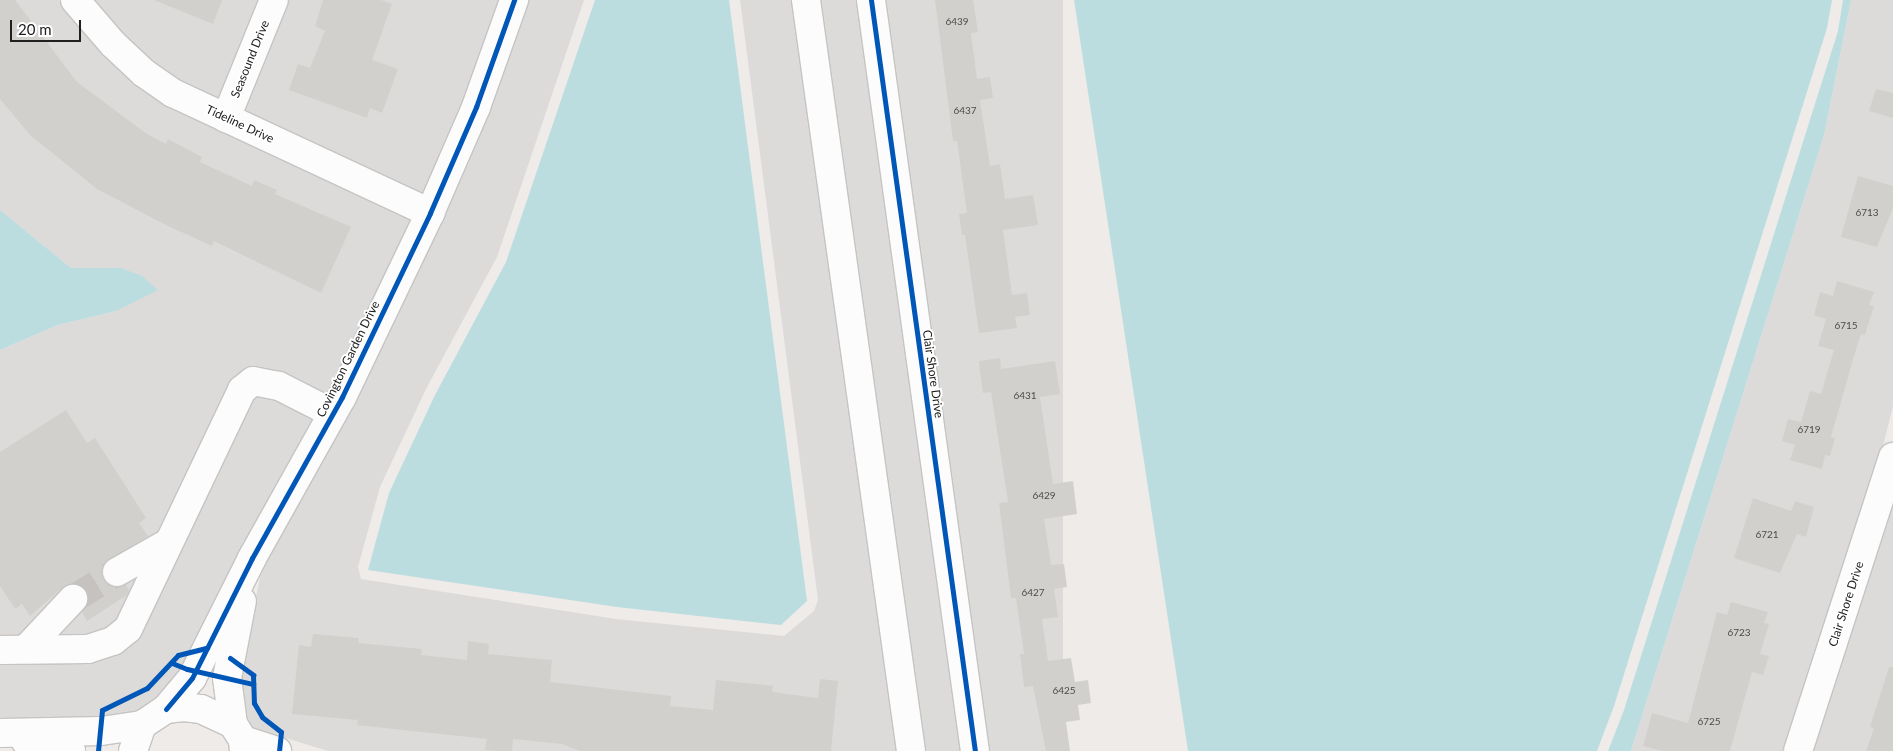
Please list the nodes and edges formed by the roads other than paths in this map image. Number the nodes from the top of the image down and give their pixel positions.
1 (75, 0) edge
2 (274, 0) edge
3 (514, 0) edge
4 (806, 0) edge
5 (871, 0) edge
6 (226, 118) junction
7 (430, 213) junction
8 (332, 414) junction
9 (1893, 457) edge
10 (166, 544) junction
11 (252, 558) junction
12 (117, 572) tunnel mouth
13 (73, 599) tunnel mouth
14 (13, 650) edge
15 (166, 709) junction
16 (142, 725) junction
17 (0, 735) edge
18 (240, 738) edge
19 (71, 751) edge
20 (133, 751) edge
21 (277, 751) edge
22 (911, 751) edge
23 (975, 751) edge
24 (1798, 751) edge

1 - 6 street, Tideline Drive
2 - 6 street, Seasound Drive
3 - 7 street, Covington Garden Drive
4 - 22 street
5 - 23 street, Clair Shore Drive
6 - 7 street, Tideline Drive
7 - 8 street, Covington Garden Drive
8 - 10 street
8 - 11 street, Covington Garden Drive
9 - 24 street, Clair Shore Drive
10 - 12 street
10 - 14 street
11 - 15 street, Covington Garden Drive
11 - 18 street, Covington Garden Drive
13 - 14 street
15 - 16 street, Covington Garden Drive
15 - 18 street
16 - 17 street
16 - 20 street
17 - 19 street
18 - 21 street

